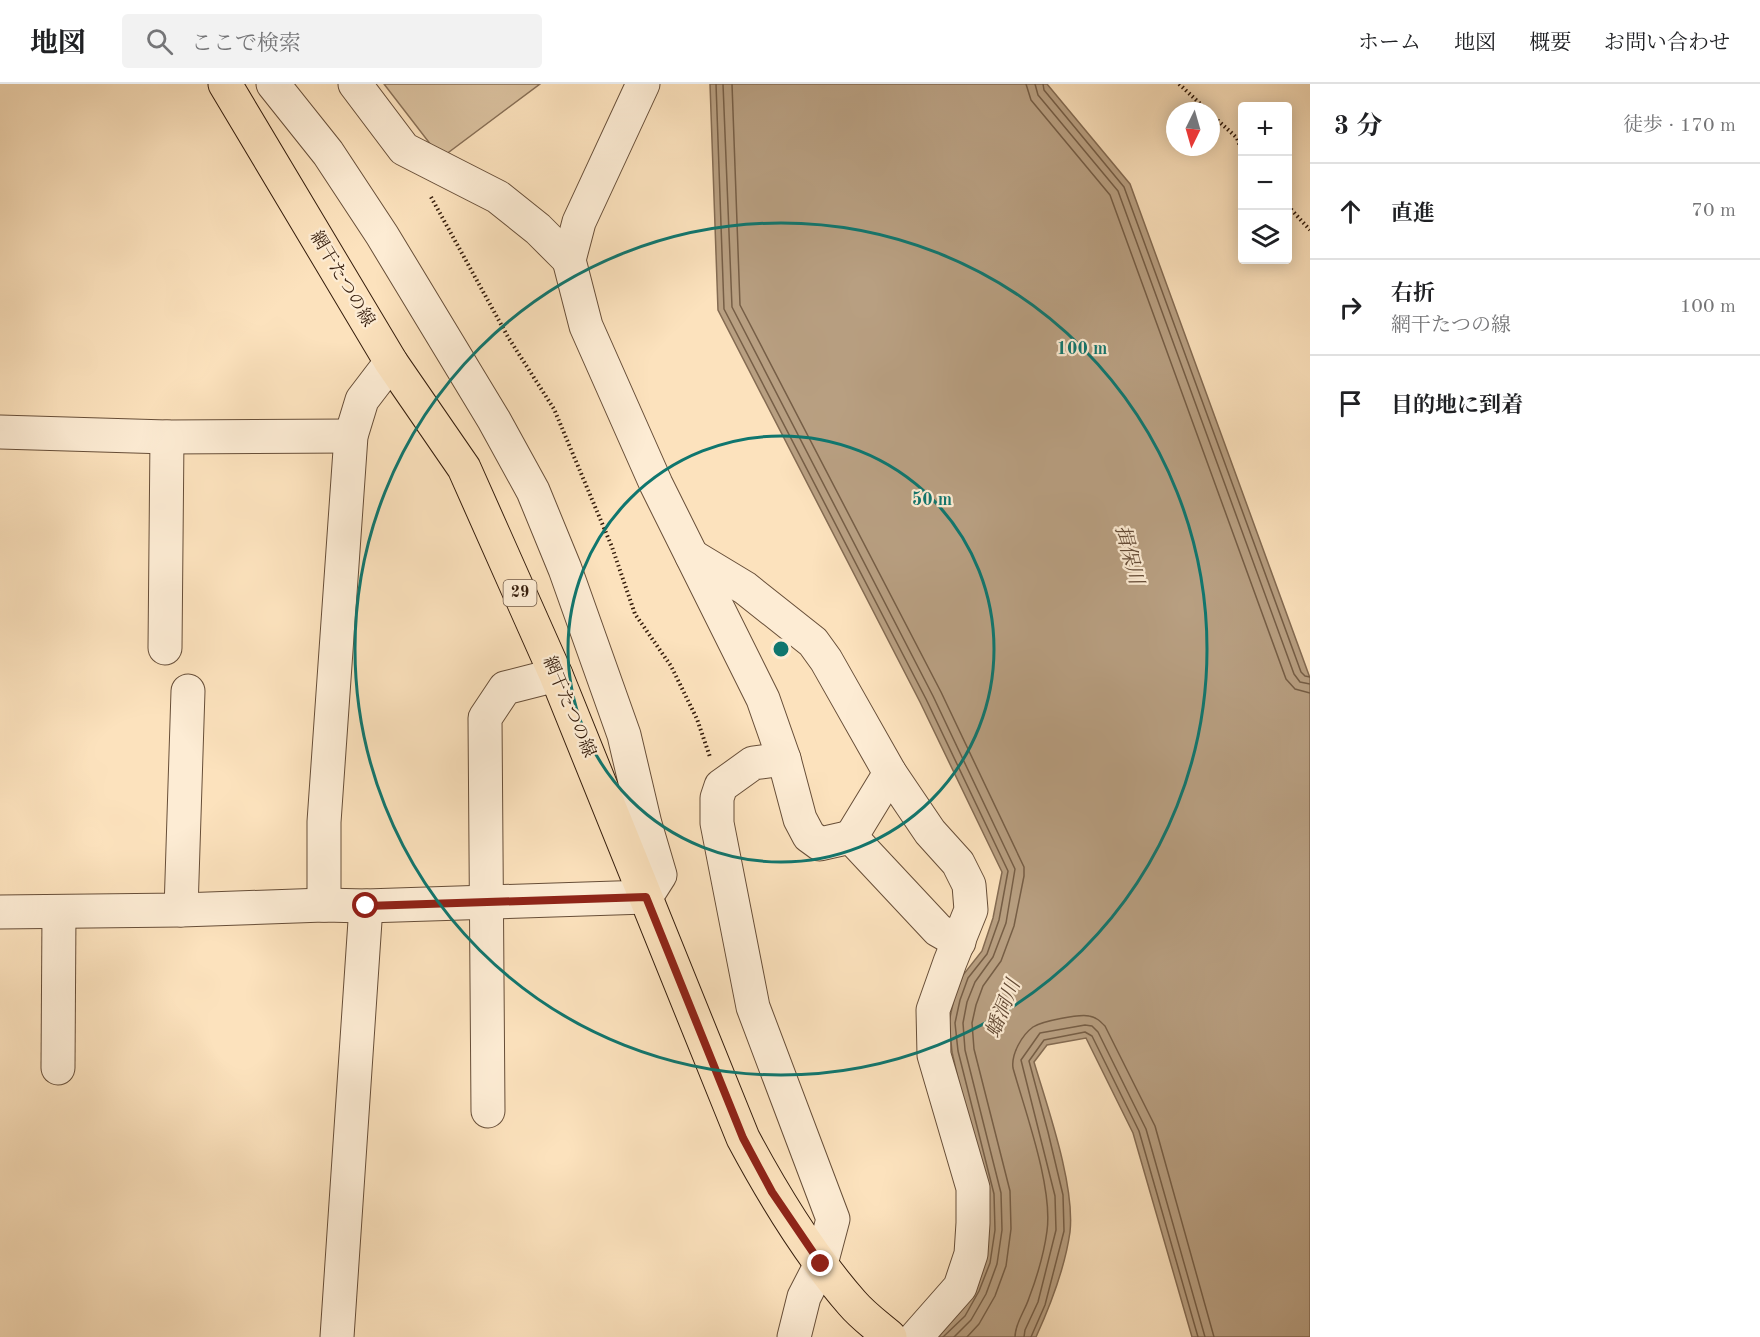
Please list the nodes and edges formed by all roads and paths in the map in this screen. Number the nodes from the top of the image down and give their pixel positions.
1 (225, 84) edge
2 (273, 84) edge
3 (355, 84) edge
4 (643, 84) edge
5 (1179, 84) edge
6 (1198, 102) edge
7 (1220, 122) edge
8 (1238, 141) edge
9 (427, 191) dead end
10 (1291, 210) edge
11 (1310, 230) edge
12 (569, 260) junction
13 (391, 362) junction
14 (0, 432) edge
15 (351, 435) junction
16 (167, 436) junction
17 (692, 556) junction
18 (165, 648) dead end
19 (556, 675) junction
20 (188, 691) dead end
21 (784, 759) junction
22 (890, 773) junction
23 (721, 786) junction
24 (851, 837) junction
25 (646, 897) junction
26 (486, 902) junction
27 (324, 905) junction
28 (366, 906) junction
29 (181, 910) junction
30 (0, 912) edge
31 (59, 912) junction
32 (959, 942) junction
33 (58, 1068) dead end
34 (488, 1111) dead end
35 (821, 1264) junction
36 (337, 1337) edge
37 (794, 1337) edge
38 (890, 1337) edge
39 (916, 1337) edge

1 - 13 main road, 網干たつの線 / 29
2 - 25 street
3 - 12 street
4 - 12 street
5 - 6 path
7 - 8 path
9 - 23 path
10 - 11 path
12 - 17 street
13 - 15 street
13 - 19 main road, 網干たつの線 / 29
14 - 16 street
15 - 16 street
15 - 27 street
16 - 18 street
17 - 21 street
17 - 22 street
19 - 25 main road, 網干たつの線 / 29
19 - 26 street
20 - 29 street
21 - 23 street
21 - 24 street
22 - 24 street
22 - 32 street
23 - 35 street
24 - 32 street
25 - 26 street
25 - 35 main road, 網干たつの線 / 29
26 - 28 street
26 - 34 street
27 - 28 street
27 - 29 street
28 - 36 street
29 - 31 street
30 - 31 street
31 - 33 street
32 - 39 street
35 - 37 street
35 - 38 main road, 網干たつの線 / 29

